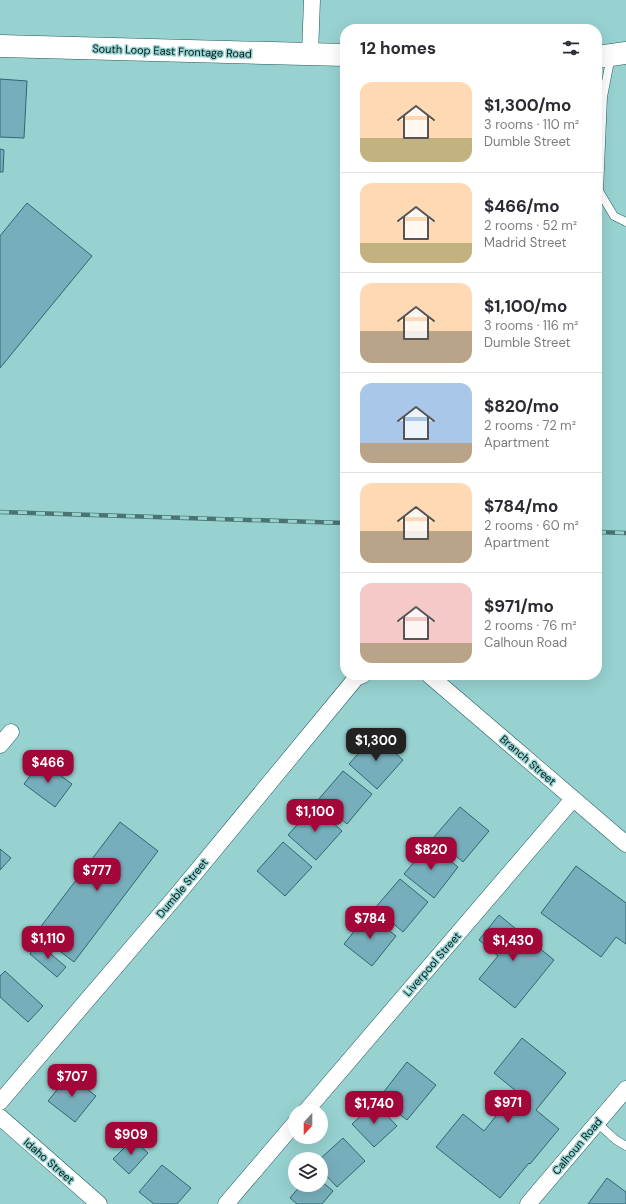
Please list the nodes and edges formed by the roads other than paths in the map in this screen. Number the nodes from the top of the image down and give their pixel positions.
1 (312, 0) edge
2 (0, 46) edge
3 (310, 54) junction
4 (340, 55) edge
5 (611, 55) edge
6 (602, 120) edge
7 (602, 196) edge
8 (626, 222) edge
9 (354, 680) edge
10 (435, 680) edge
11 (11, 732) dead end
12 (0, 745) edge
13 (573, 799) junction
14 (626, 844) edge
15 (626, 1089) edge
16 (0, 1102) edge
17 (312, 1104) edge
18 (0, 1117) edge
19 (596, 1123) junction
20 (288, 1131) edge
21 (626, 1146) edge
22 (99, 1204) edge
23 (226, 1204) edge
24 (528, 1204) edge

1 - 3 street
2 - 3 main road, South Loop East Frontage Road
3 - 4 main road, South Loop East Frontage Road
5 - 6 lane
7 - 8 lane
9 - 16 street, Dumble Street
10 - 13 street, Branch Street
11 - 12 street
13 - 14 street, Branch Street
13 - 17 street, Liverpool Street
15 - 19 street, Calhoun Road
18 - 22 street, Idaho Street
19 - 21 lane
19 - 24 street, Calhoun Road
20 - 23 street

